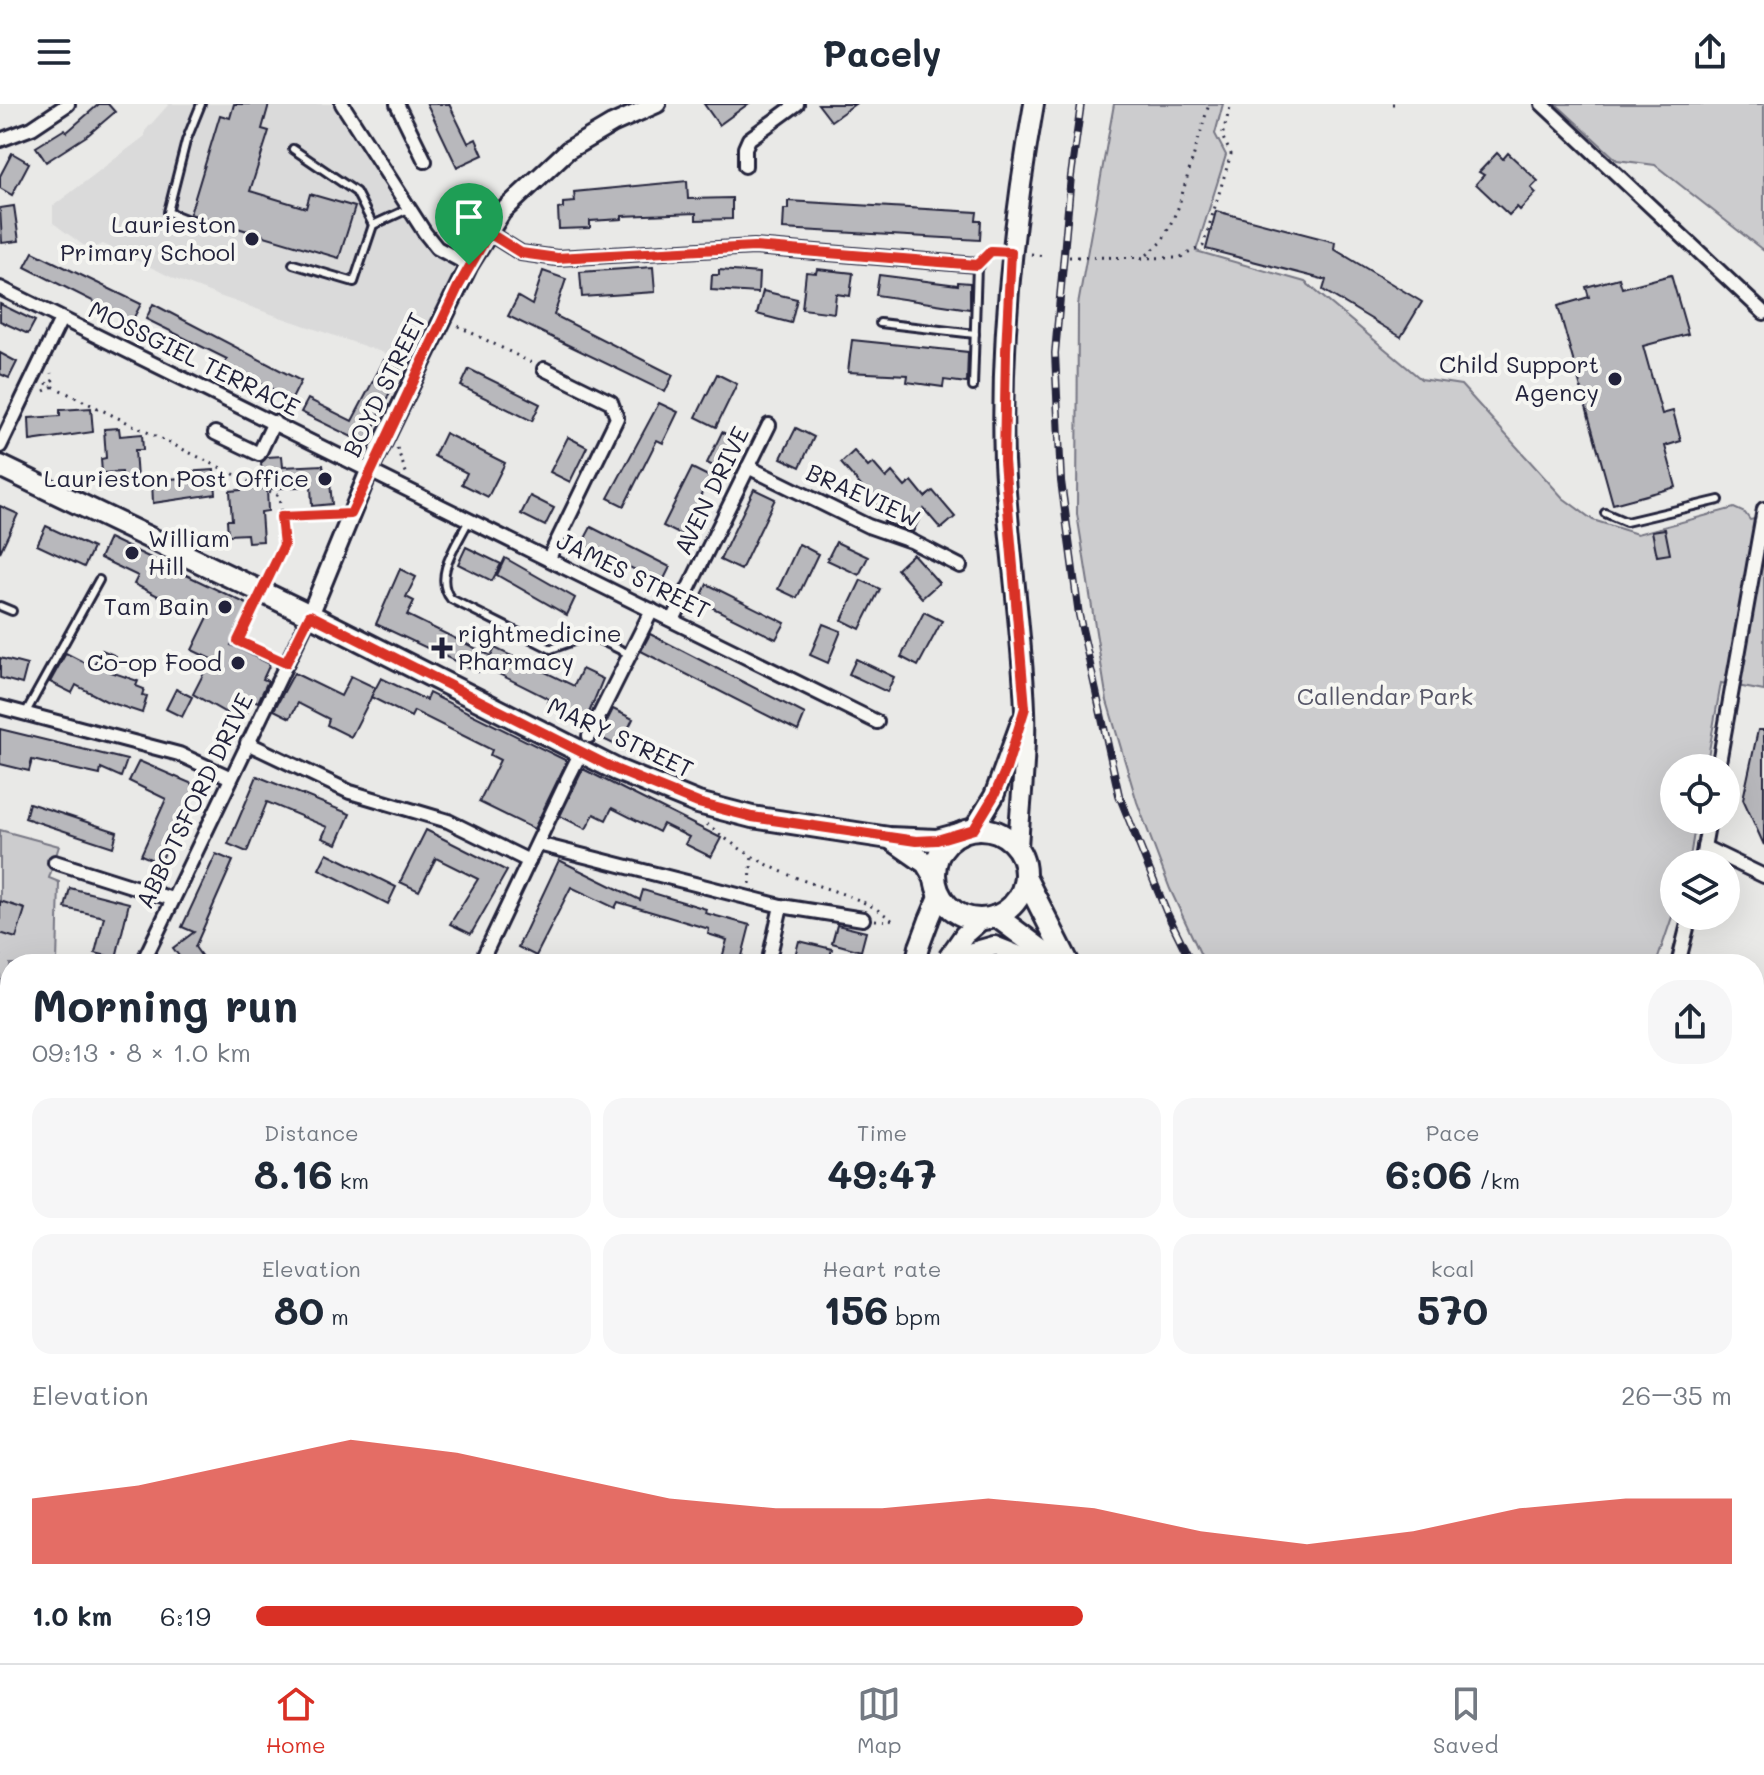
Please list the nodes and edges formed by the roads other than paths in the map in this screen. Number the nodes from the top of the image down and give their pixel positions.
1 (68, 104) edge
2 (201, 104) edge
3 (342, 104) edge
4 (397, 104) edge
5 (657, 104) edge
6 (797, 104) edge
7 (1034, 104) edge
8 (1542, 104) edge
9 (0, 140) edge
10 (293, 149) dead end
11 (425, 161) dead end
12 (745, 166) dead end
13 (408, 209) junction
14 (191, 221) dead end
15 (373, 225) junction
16 (489, 233) junction
17 (293, 264) dead end
18 (469, 265) junction
19 (977, 265) joint
20 (0, 288) edge
21 (1764, 313) edge
22 (61, 319) junction
23 (880, 323) dead end
24 (975, 334) junction
25 (544, 369) road end
26 (973, 387) dead end
27 (274, 422) junction
28 (769, 425) dead end
29 (215, 433) dead end
30 (0, 446) edge
31 (0, 466) edge
32 (748, 467) junction
33 (369, 471) junction
34 (1719, 500) dead end
35 (1764, 509) edge
36 (1605, 513) dead end
37 (469, 520) junction
38 (549, 558) junction
39 (960, 566) dead end
40 (99, 580) dead end
41 (262, 592) junction
42 (0, 606) edge
43 (652, 610) junction
44 (12, 611) dead end
45 (310, 615) junction
46 (673, 620) junction
47 (630, 655) junction
48 (286, 663) junction
49 (0, 707) edge
50 (1025, 708) junction
51 (25, 714) junction
52 (877, 722) dead end
53 (247, 743) junction
54 (585, 744) junction
55 (1720, 754) edge
56 (229, 777) junction
57 (966, 832) junction
58 (1706, 834) edge
59 (889, 838) junction
60 (538, 844) junction
61 (1704, 847) junction
62 (1018, 849) junction
63 (1703, 850) edge
64 (529, 861) junction
65 (55, 862) dead end
66 (1764, 876) edge
67 (1025, 877) junction
68 (938, 886) junction
69 (172, 899) junction
70 (781, 906) junction
71 (989, 917) junction
72 (863, 919) dead end
73 (1686, 930) edge
74 (147, 954) edge
75 (485, 954) edge
76 (770, 954) edge
77 (918, 954) edge
78 (955, 954) edge
79 (967, 954) edge
80 (1014, 954) edge
81 (1045, 954) edge
82 (1064, 954) edge
83 (1680, 954) edge

1 - 9 street
2 - 14 lane
3 - 13 street
4 - 11 street
5 - 16 street, BOYD STREET
6 - 12 street
7 - 50 main road
8 - 21 street
10 - 15 lane
13 - 15 lane
13 - 18 street
15 - 17 lane
16 - 18 street, BOYD STREET
16 - 19 street
18 - 33 street, BOYD STREET
19 - 24 lane
20 - 22 street, MOSSGIEL TERRACE
22 - 27 street, MOSSGIEL TERRACE
22 - 30 street
23 - 24 lane
24 - 26 lane
25 - 38 street
27 - 29 street
27 - 33 street, MOSSGIEL TERRACE
28 - 32 street, AVEN DRIVE
31 - 41 main road, MARY STREET
32 - 39 street, BRAEVIEW
32 - 46 street, AVEN DRIVE
33 - 37 street, JAMES STREET
33 - 45 street, BOYD STREET
34 - 36 lane
35 - 55 street
37 - 38 street, JAMES STREET
37 - 47 lane
38 - 43 street, JAMES STREET
40 - 51 lane
41 - 45 main road, MARY STREET
41 - 48 lane
42 - 44 lane
43 - 46 street, JAMES STREET
43 - 47 street
45 - 48 street, ABBOTSFORD DRIVE
45 - 54 main road, MARY STREET
46 - 52 street, JAMES STREET
47 - 54 street
48 - 53 street, ABBOTSFORD DRIVE
49 - 51 street
50 - 57 main road
50 - 62 main road
51 - 56 street
53 - 56 street, ABBOTSFORD DRIVE
53 - 64 street
54 - 59 main road, MARY STREET
54 - 60 street
56 - 69 street, ABBOTSFORD DRIVE
57 - 59 main road, MARY STREET
57 - 62 main road
57 - 68 main road
58 - 61 street
59 - 68 main road, MARY STREET
60 - 64 street
60 - 70 street
61 - 63 street
61 - 66 street
62 - 67 main road
64 - 75 street
65 - 69 street
67 - 71 main road
67 - 82 main road
68 - 71 main road
68 - 77 main road, bridge
69 - 74 street, ABBOTSFORD DRIVE
70 - 72 street
70 - 76 street
71 - 78 main road, bridge
71 - 81 main road
73 - 83 street
79 - 80 main road, bridge

